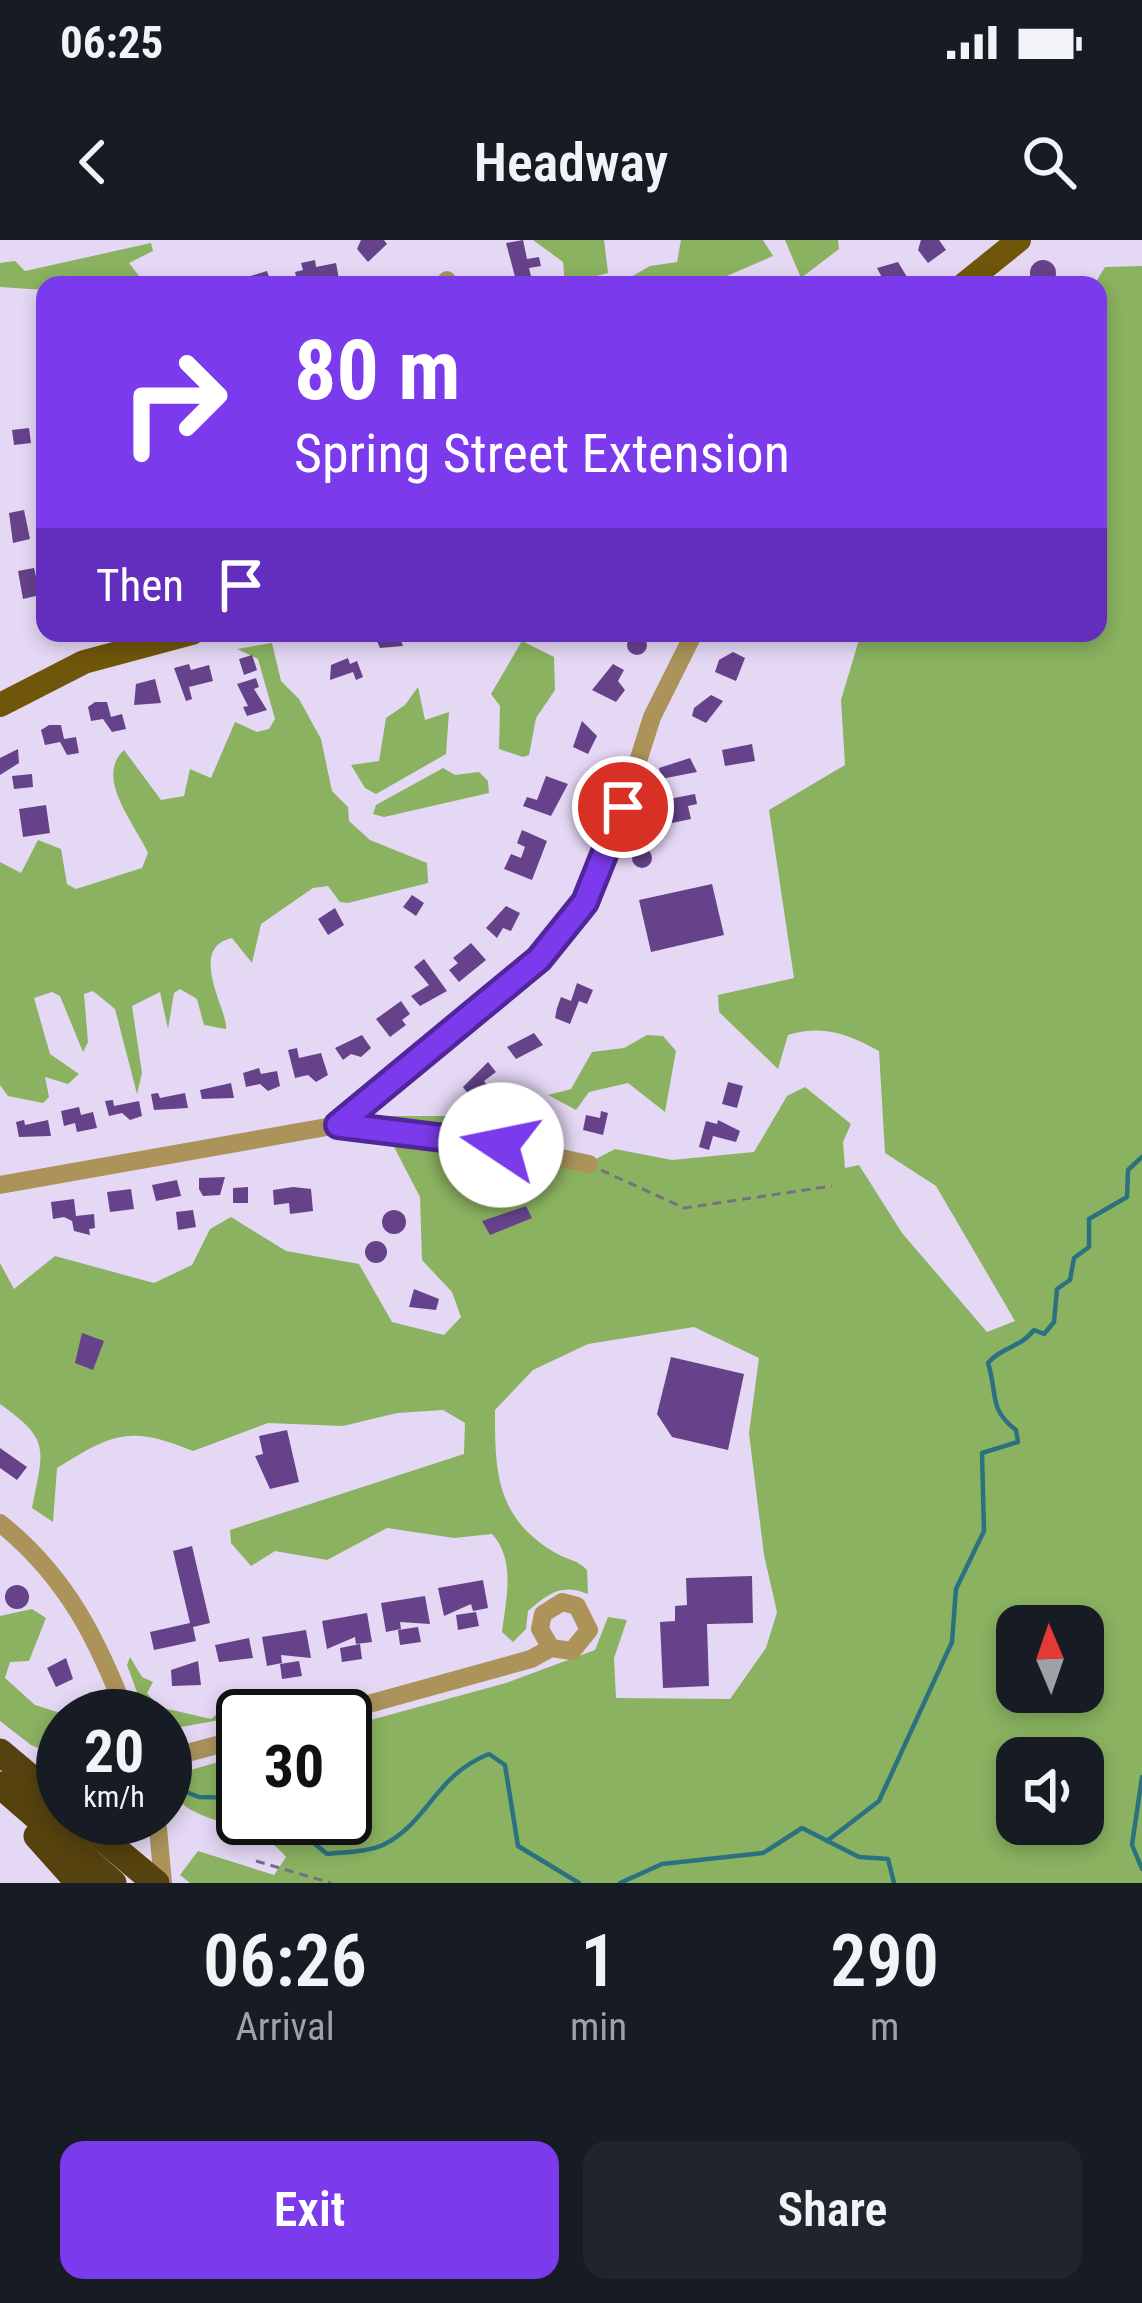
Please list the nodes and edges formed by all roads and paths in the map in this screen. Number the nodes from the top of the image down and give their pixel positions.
1 (1019, 240) edge
2 (973, 276) edge
3 (158, 642) edge
4 (690, 642) edge
5 (1, 700) edge
6 (338, 1125) junction
7 (589, 1165) joint
8 (0, 1185) edge
9 (832, 1186) dead end
10 (0, 1523) edge
11 (551, 1648) dead end
12 (114, 1689) edge
13 (372, 1703) edge
14 (0, 1752) edge
15 (36, 1782) edge
16 (0, 1785) edge
17 (0, 1799) edge
18 (112, 1845) edge
19 (156, 1845) edge
20 (256, 1861) dead end
21 (155, 1880) edge
22 (79, 1883) edge
23 (113, 1883) edge
24 (331, 1883) edge

1 - 2 main road
3 - 5 main road
4 - 6 street
6 - 7 street
6 - 8 street
7 - 9 path
10 - 12 street
11 - 13 street
14 - 15 highway
16 - 23 highway
17 - 22 highway
18 - 21 highway
19 - 21 street
20 - 24 path

